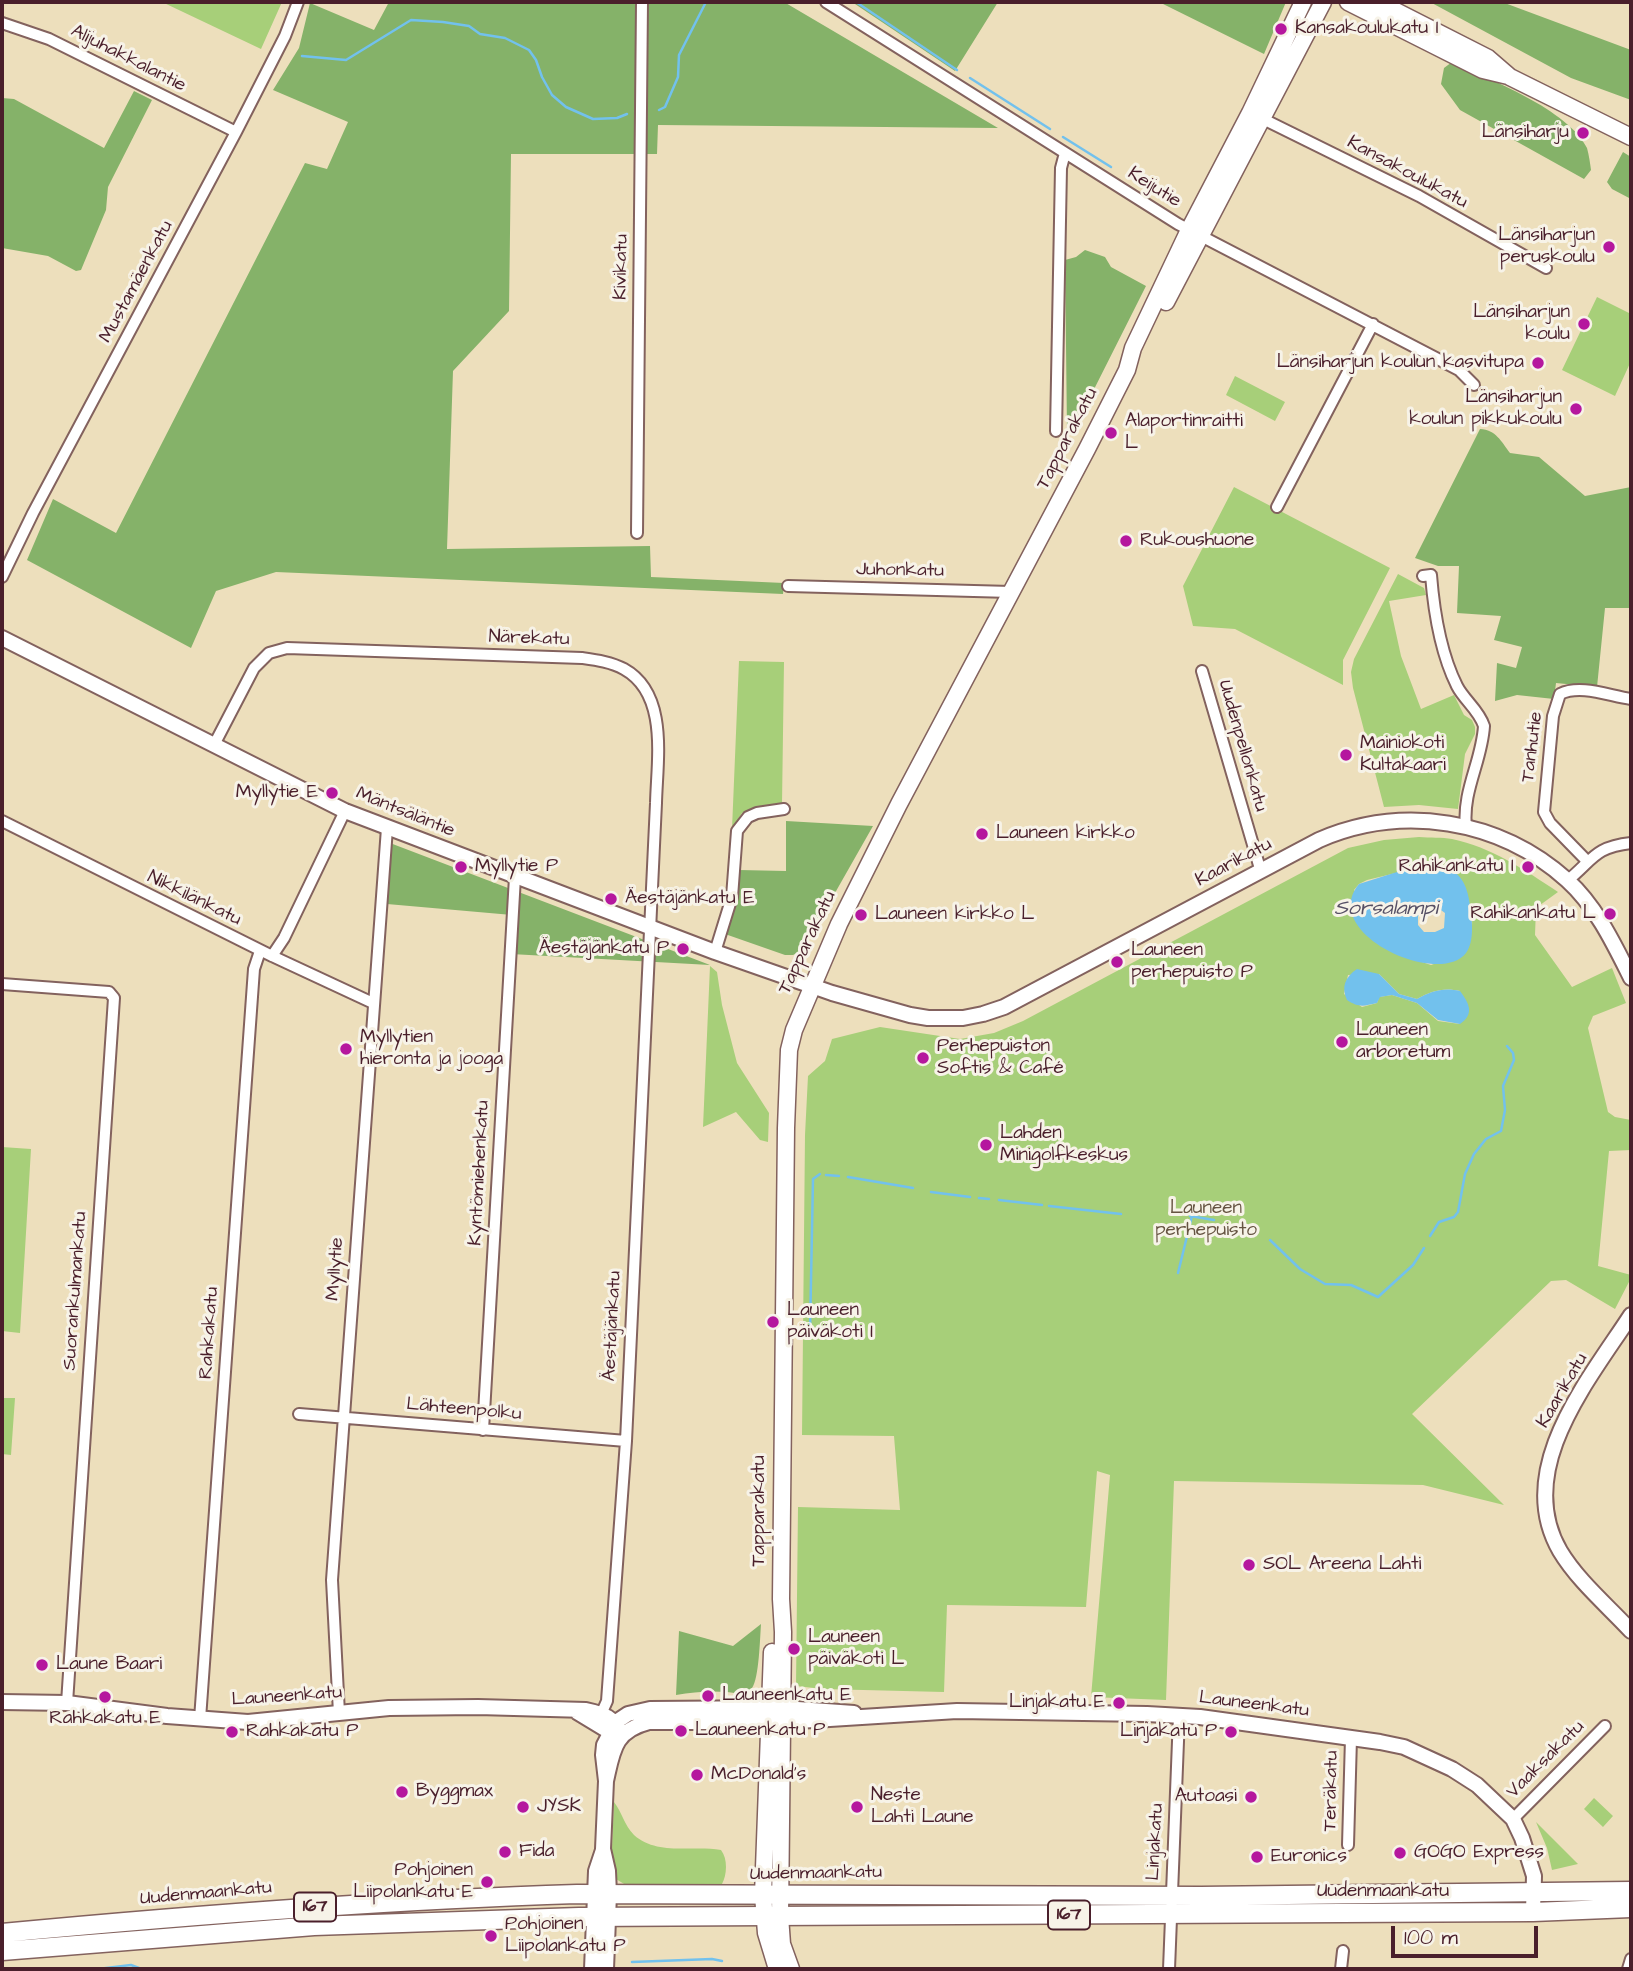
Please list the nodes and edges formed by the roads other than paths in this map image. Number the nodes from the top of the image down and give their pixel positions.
1 (298, 2) edge
2 (642, 2) edge
3 (826, 2) edge
4 (1303, 2) edge
5 (1323, 2) edge
6 (1348, 2) edge
7 (1378, 2) edge
8 (2, 23) edge
9 (1510, 77) junction
10 (1256, 116) junction
11 (236, 132) junction
12 (1626, 137) edge
13 (1065, 153) junction
14 (1195, 233) junction
15 (1546, 268) dead end
16 (1373, 324) junction
17 (1474, 385) dead end
18 (1056, 431) dead end
19 (1277, 507) dead end
20 (637, 533) dead end
21 (1423, 576) dead end
22 (2, 577) edge
23 (788, 586) dead end
24 (1011, 592) junction
25 (2, 638) edge
26 (1202, 671) dead end
27 (1631, 699) edge
28 (215, 743) junction
29 (784, 809) dead end
30 (345, 811) junction
31 (2, 821) edge
32 (1466, 827) junction
33 (387, 828) junction
34 (1631, 843) edge
35 (1587, 861) junction
36 (1261, 872) junction
37 (514, 877) junction
38 (1567, 881) junction
39 (649, 927) junction
40 (260, 951) junction
41 (715, 952) junction
42 (272, 956) junction
43 (1631, 978) edge
44 (2, 984) edge
45 (811, 986) junction
46 (373, 1003) junction
47 (1631, 1315) edge
48 (299, 1414) dead end
49 (343, 1418) junction
50 (484, 1430) junction
51 (626, 1441) junction
52 (1631, 1631) edge
53 (2, 1702) edge
54 (66, 1703) junction
55 (339, 1713) junction
56 (776, 1715) junction
57 (1179, 1716) junction
58 (200, 1719) junction
59 (599, 1719) junction
60 (1605, 1726) dead end
61 (616, 1730) junction
62 (1351, 1738) junction
63 (1513, 1819) junction
64 (1348, 1845) dead end
65 (1631, 1891) edge
66 (1534, 1893) junction
67 (602, 1894) junction
68 (772, 1895) junction
69 (1171, 1905) junction
70 (1631, 1908) edge
71 (1533, 1912) junction
72 (772, 1916) junction
73 (601, 1917) junction
74 (2, 1933) edge
75 (2, 1951) edge
76 (1343, 1951) dead end
77 (1631, 1959) edge
78 (592, 1969) edge
79 (606, 1969) edge
80 (777, 1969) edge
81 (791, 1969) edge
82 (1169, 1969) edge
83 (1341, 1969) edge
84 (1628, 1969) edge

1 - 11 street, Mustamäenkatu
2 - 20 street, Kivikatu
3 - 13 street, Keijutie
4 - 10 main road, Tapparakatu
5 - 10 main road, Tapparakatu
6 - 9 main road
7 - 9 main road
8 - 11 street, Alijuhakkalantie
9 - 12 main road
10 - 14 main road, Tapparakatu
10 - 15 street, Kansakoulukatu
11 - 22 street, Mustamäenkatu
13 - 14 street, Keijutie
13 - 18 street, Tapparakatu
14 - 16 street, Keijutie
14 - 24 main road, Tapparakatu
16 - 17 street, Keijutie
16 - 19 street
21 - 32 street
23 - 24 street, Juhonkatu
24 - 45 main road, Tapparakatu
25 - 28 street, Mäntsäläntie
26 - 36 street, Uudenpellonkatu
27 - 35 street, Tanhutie
28 - 30 street, Mäntsäläntie
28 - 39 street, Närekatu
29 - 41 street
30 - 33 street, Mäntsäläntie
30 - 42 street
31 - 40 street, Nikkilänkatu
32 - 36 street, Kaarikatu
32 - 38 street, Kaarikatu
33 - 37 street, Mäntsäläntie
33 - 46 street, Myllytie
34 - 35 street
35 - 38 street
36 - 45 street, Kaarikatu
37 - 39 street, Mäntsäläntie
37 - 50 street, Kyntömiehenkatu
38 - 43 street, Kaarikatu
39 - 41 street, Mäntsäläntie
39 - 51 street, Äestäjänkatu
40 - 42 street, Nikkilänkatu
40 - 58 street, Rahkakatu
41 - 45 street, Mäntsäläntie
42 - 46 street, Nikkilänkatu
44 - 54 street, Suorankulmankatu
45 - 56 main road, Tapparakatu
46 - 49 street, Myllytie
47 - 52 street, Kaarikatu
48 - 49 street, Lähteenpolku
49 - 50 street, Lähteenpolku
49 - 55 street, Myllytie
50 - 51 street, Lähteenpolku
51 - 59 street, Äestäjänkatu
53 - 54 street, Launeenkatu
54 - 58 street, Launeenkatu
55 - 58 street, Launeenkatu
55 - 59 street, Launeenkatu
56 - 57 street, Launeenkatu
56 - 61 street, Launeenkatu
56 - 68 main road, Tapparakatu
57 - 62 street, Launeenkatu
57 - 69 street, Linjakatu
59 - 61 street, Launeenkatu
60 - 63 street, Vaaksakatu
61 - 67 street
62 - 63 street, Launeenkatu
62 - 64 street, Teräkatu
63 - 66 street, Launeenkatu
65 - 66 main road, Uudenmaankatu / 167
66 - 69 main road, Uudenmaankatu / 167
66 - 71 street, Launeenkatu
67 - 68 main road, Uudenmaankatu / 167
67 - 73 street
67 - 74 main road, Uudenmaankatu / 167
68 - 69 main road, Uudenmaankatu / 167
68 - 72 main road, Tapparakatu
69 - 71 main road, Uudenmaankatu / 167
69 - 72 main road, Uudenmaankatu / 167
69 - 82 street, Linjakatu
70 - 71 main road, Uudenmaankatu / 167
72 - 73 main road, Uudenmaankatu / 167
72 - 80 main road
72 - 81 main road
73 - 75 main road, Uudenmaankatu / 167
73 - 78 street
73 - 79 street
76 - 83 street
77 - 84 street

